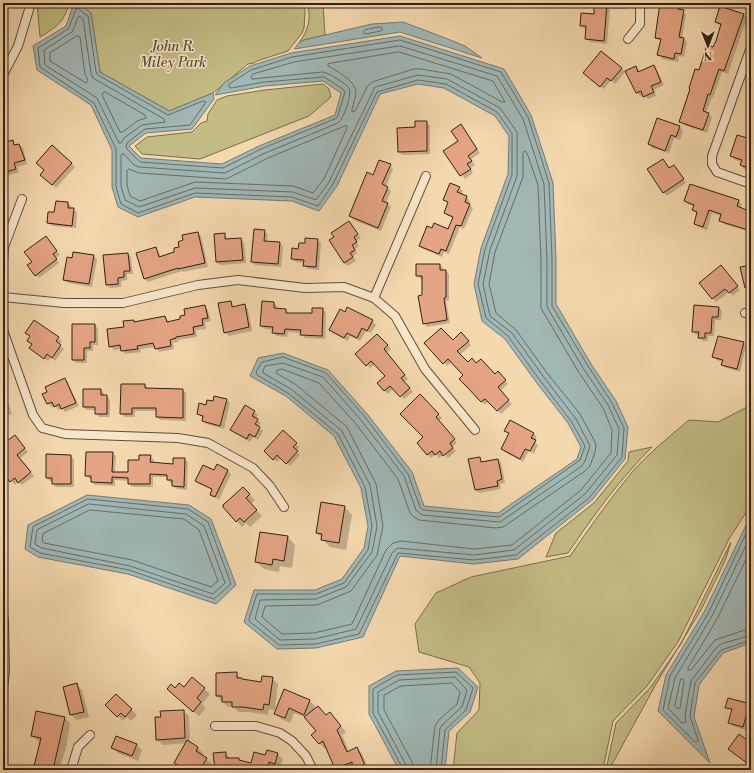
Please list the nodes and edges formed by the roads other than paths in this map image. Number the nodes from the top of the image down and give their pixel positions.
1 (31, 3) edge
2 (640, 3) edge
3 (628, 39) dead end
4 (751, 47) edge
5 (747, 68) edge
6 (3, 75) edge
7 (426, 176) dead end
8 (751, 184) edge
9 (22, 199) dead end
10 (3, 262) edge
11 (3, 296) edge
12 (374, 298) junction
13 (3, 327) edge
14 (475, 430) dead end
15 (284, 507) dead end
16 (3, 619) edge
17 (3, 689) edge
18 (215, 726) dead end
19 (90, 735) dead end
20 (71, 770) edge
21 (313, 770) edge

1 - 6 street
2 - 3 street
4 - 5 street
5 - 8 street
7 - 12 street
9 - 10 street
11 - 12 street
12 - 14 street
13 - 15 street
16 - 17 street
18 - 21 street
19 - 20 street

